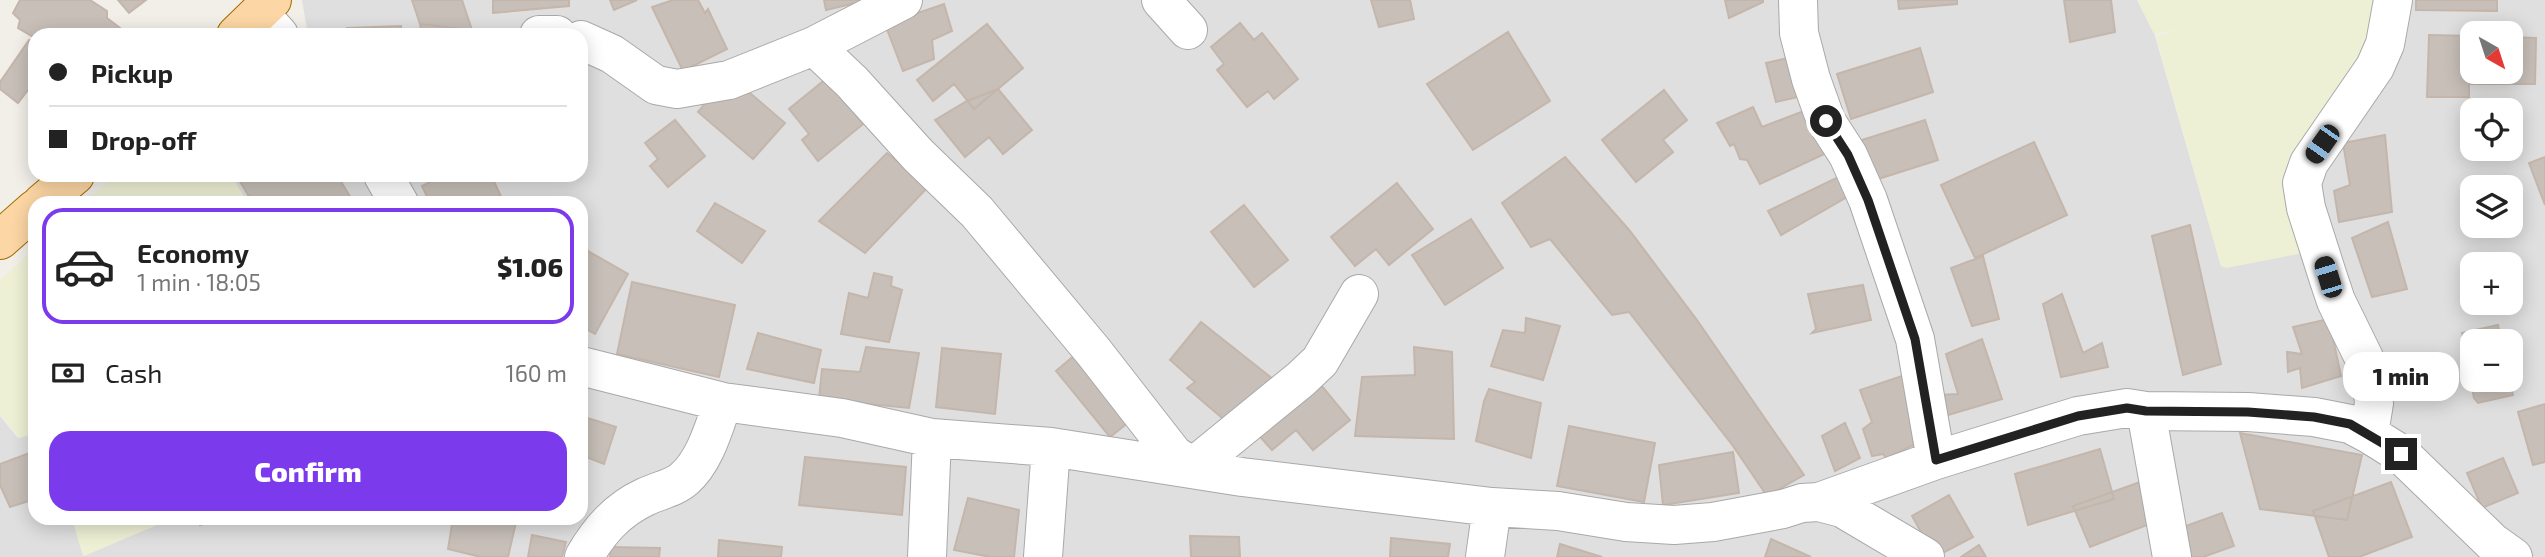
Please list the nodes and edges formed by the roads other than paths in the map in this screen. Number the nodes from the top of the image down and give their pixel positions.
1 (903, 0) edge
2 (1161, 0) edge
3 (1798, 0) edge
4 (2393, 0) edge
5 (1188, 30) dead end
6 (588, 43) edge
7 (814, 46) junction
8 (67, 182) edge
9 (51, 196) edge
10 (28, 215) edge
11 (0, 240) edge
12 (1359, 294) dead end
13 (588, 368) edge
14 (723, 402) junction
15 (2146, 411) junction
16 (2369, 435) junction
17 (932, 438) junction
18 (1051, 447) junction
19 (1936, 460) junction
20 (1193, 467) junction
21 (1819, 502) junction
22 (1492, 507) junction
23 (584, 557) edge
24 (927, 557) edge
25 (1043, 557) edge
26 (1485, 557) edge
27 (1925, 557) edge
28 (2172, 557) edge
29 (2513, 557) edge

1 - 7 street
2 - 5 street
3 - 19 street
4 - 16 street
6 - 7 street
7 - 20 street
8 - 9 main road
10 - 11 main road
12 - 20 street
13 - 14 street
14 - 17 street
14 - 23 street
15 - 16 street
15 - 19 street
15 - 28 street
16 - 29 street
17 - 18 street
17 - 24 street
18 - 20 street
18 - 25 street
19 - 21 street
20 - 22 street
21 - 22 street
21 - 27 street
22 - 26 street

